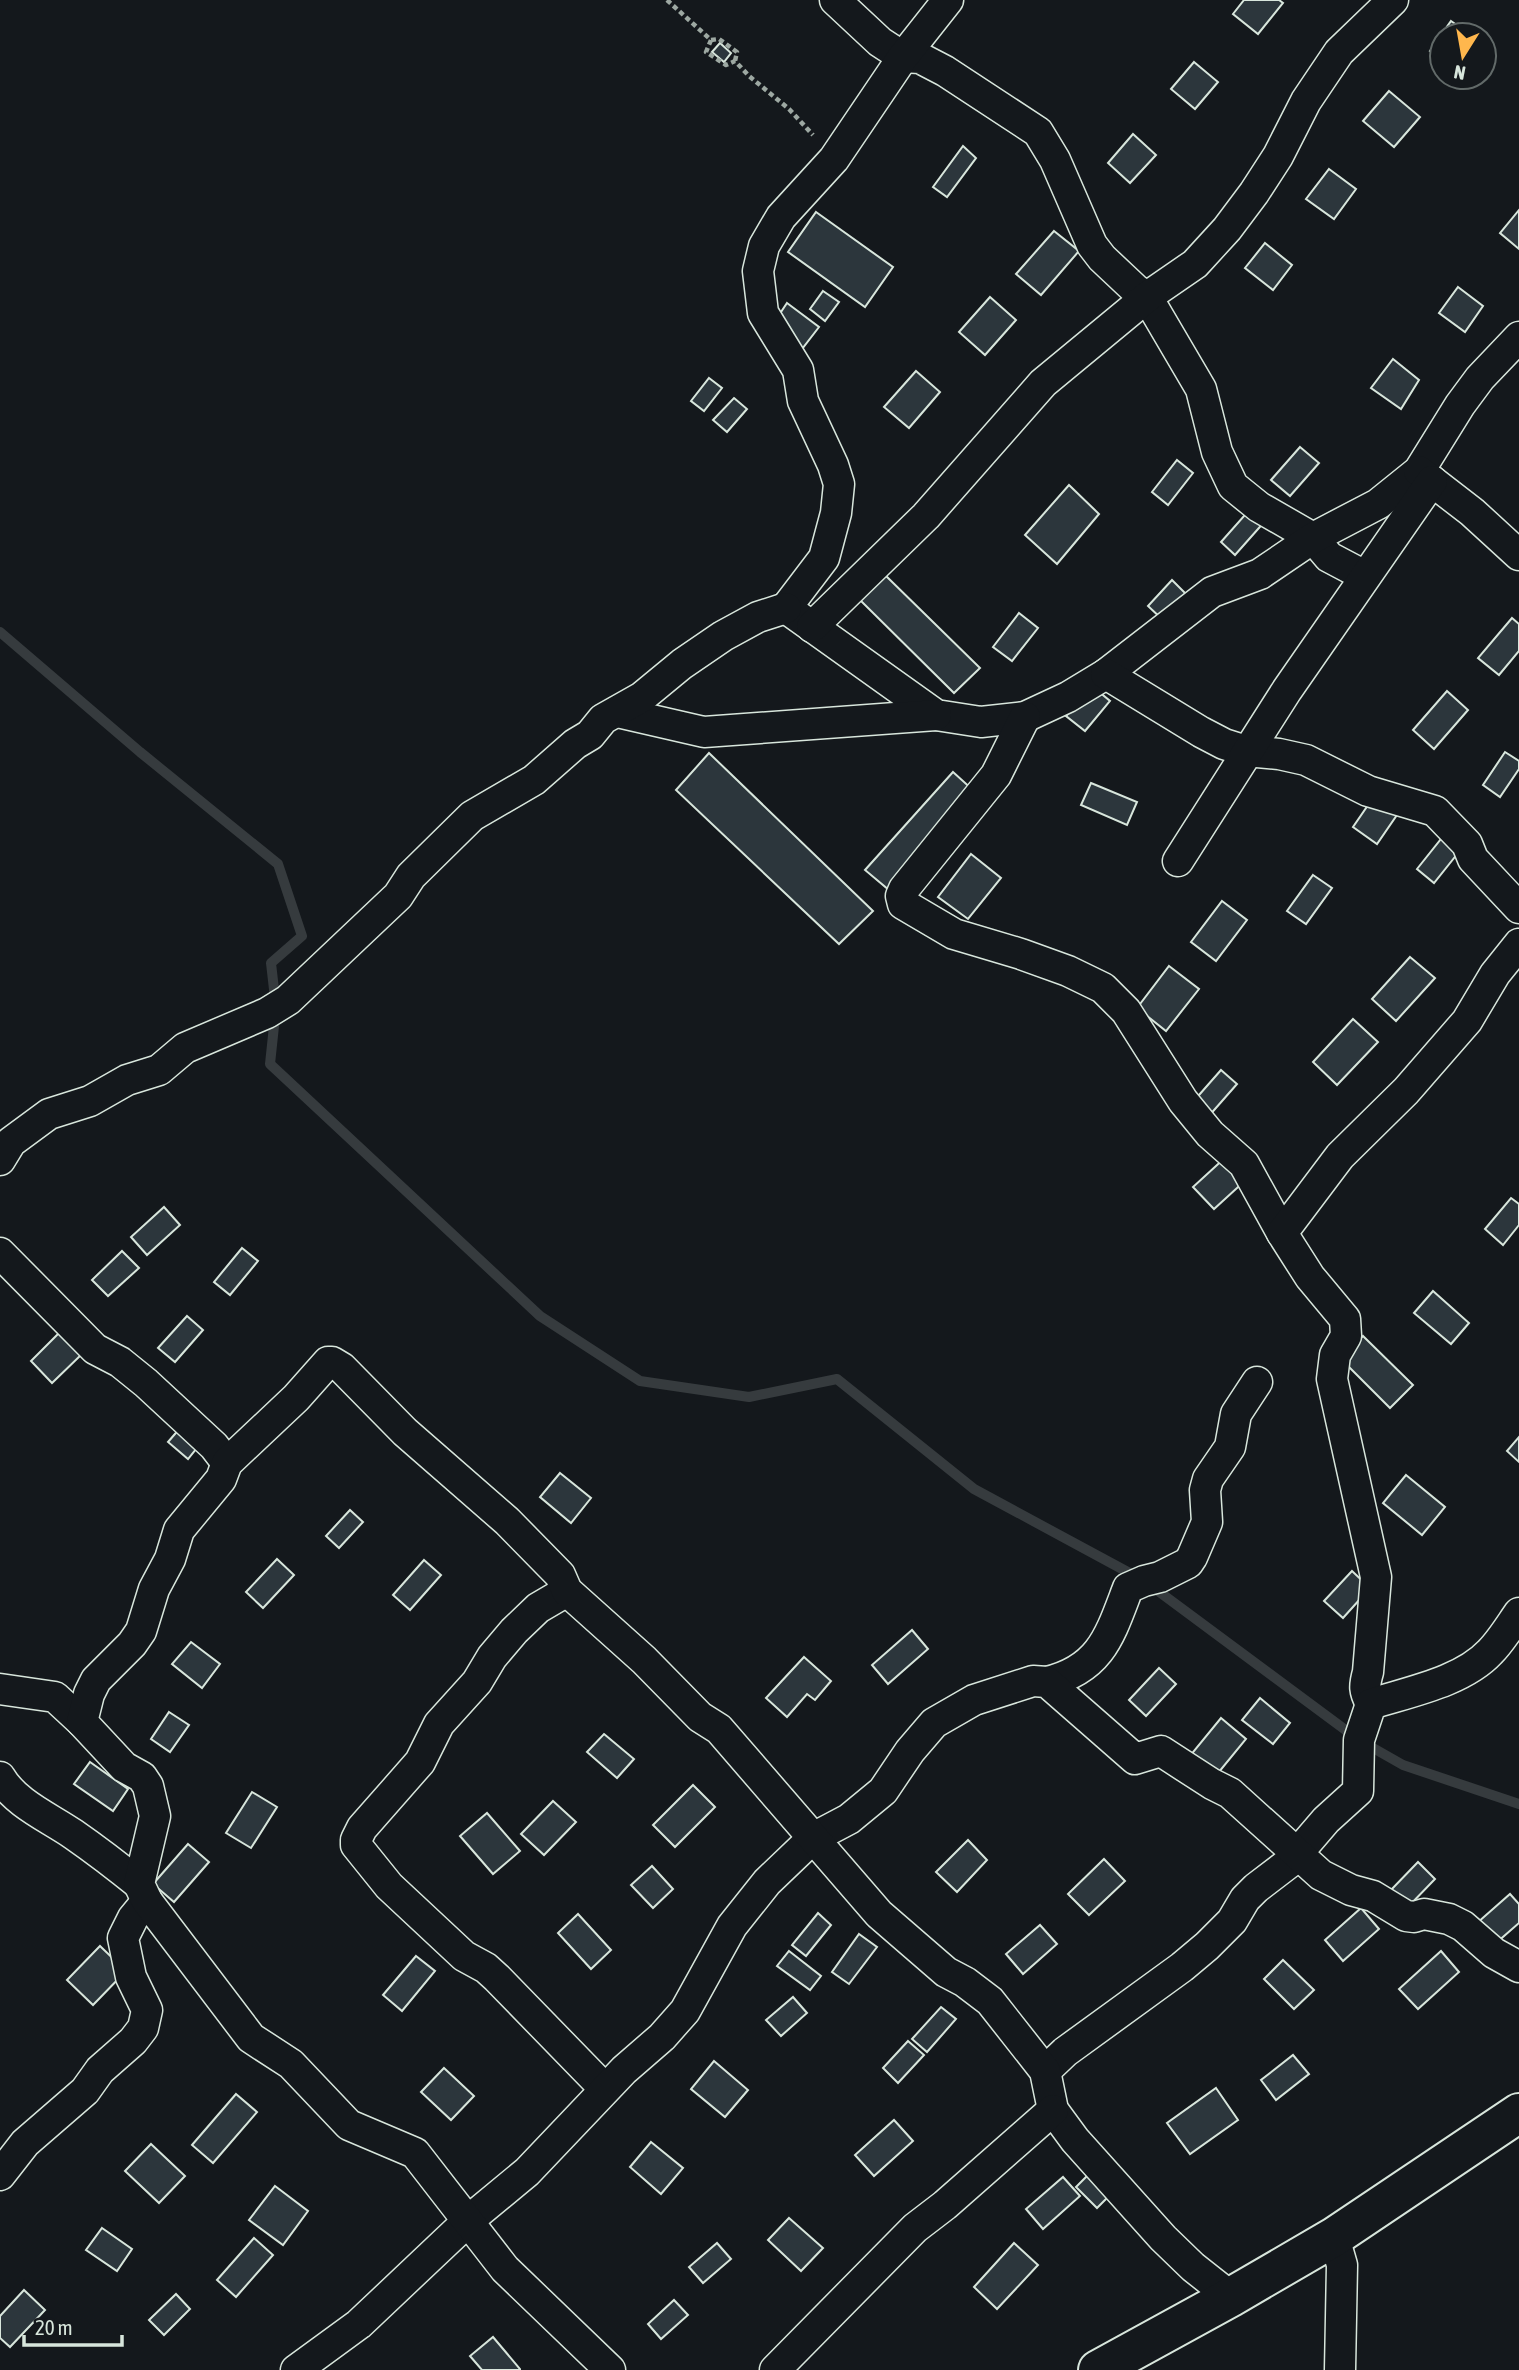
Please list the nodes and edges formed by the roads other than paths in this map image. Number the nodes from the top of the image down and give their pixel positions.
1 (835, 0) edge
2 (948, 0) edge
3 (1393, 0) edge
4 (903, 57) junction
5 (1147, 297) junction
6 (1519, 337) edge
7 (1425, 476) junction
8 (1312, 538) junction
9 (1519, 555) edge
10 (1365, 576) junction
11 (786, 608) junction
12 (811, 627) junction
13 (1106, 674) junction
14 (617, 712) junction
15 (936, 715) junction
16 (1025, 717) junction
17 (1247, 751) junction
18 (1178, 862) dead end
19 (1519, 908) edge
20 (1519, 944) edge
21 (4, 1145) edge
22 (1282, 1233) junction
23 (0, 1254) edge
24 (1257, 1382) dead end
25 (227, 1463) junction
26 (567, 1591) junction
27 (1519, 1613) edge
28 (1047, 1682) junction
29 (0, 1689) edge
30 (1371, 1704) junction
31 (82, 1722) junction
32 (0, 1777) edge
33 (813, 1839) junction
34 (1297, 1854) junction
35 (143, 1892) junction
36 (1519, 1968) edge
37 (1045, 2071) junction
38 (605, 2089) junction
39 (1053, 2110) junction
40 (1519, 2113) edge
41 (0, 2175) edge
42 (468, 2220) junction
43 (1334, 2237) junction
44 (1231, 2297) junction
45 (1102, 2369) edge
46 (296, 2370) edge
47 (610, 2370) edge
48 (775, 2370) edge
49 (1340, 2370) edge

1 - 4 street
2 - 4 street
3 - 5 street
4 - 5 street
4 - 11 street
5 - 8 street
5 - 12 street
6 - 7 street
7 - 8 street
7 - 9 street
7 - 10 street
8 - 10 street
8 - 13 street
10 - 17 street
11 - 12 street
11 - 14 street
12 - 15 street
13 - 16 street
13 - 17 street
14 - 15 street
14 - 21 street
15 - 16 street
16 - 22 street
17 - 18 street
17 - 19 street
20 - 22 street
22 - 30 street
23 - 25 street
24 - 28 street
25 - 26 street
25 - 31 street
26 - 33 street
26 - 38 street
27 - 30 street
28 - 33 street
28 - 34 street
29 - 31 street
30 - 34 street
31 - 35 street
32 - 35 street
33 - 37 street
33 - 38 street
34 - 36 street
34 - 37 street
35 - 41 street
35 - 42 street
37 - 39 street
38 - 42 street
39 - 44 street
39 - 48 street
40 - 43 highway
42 - 46 street
42 - 47 street
43 - 44 highway
43 - 49 street
44 - 45 highway

